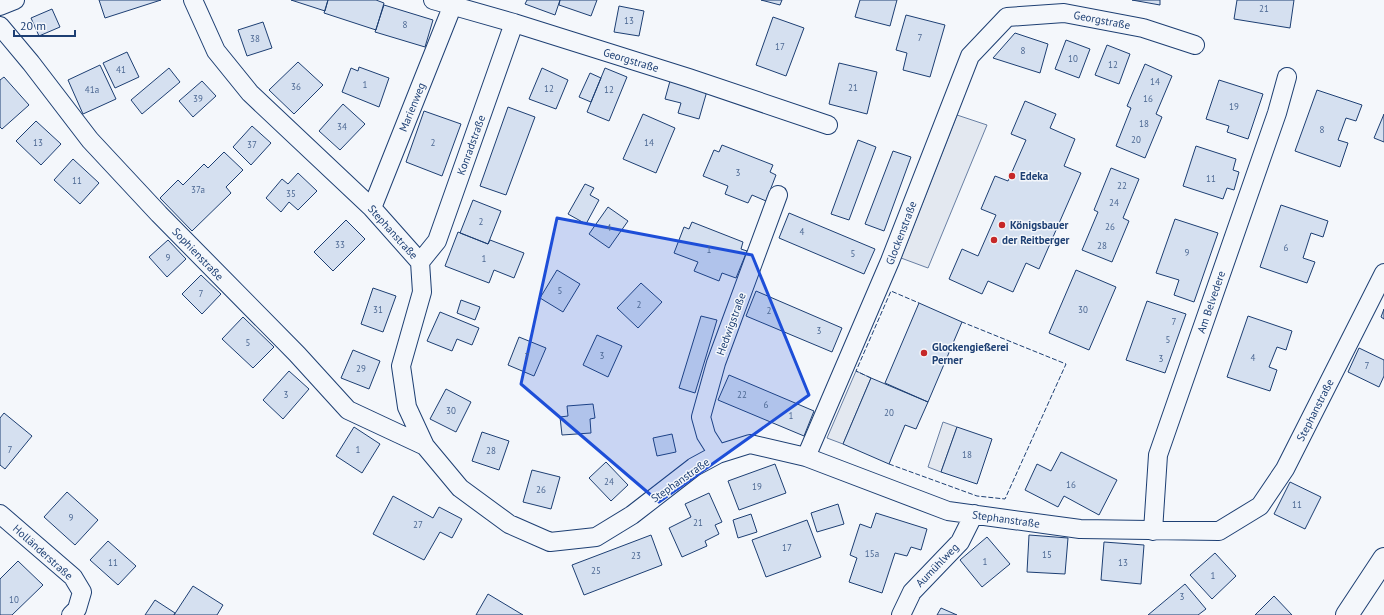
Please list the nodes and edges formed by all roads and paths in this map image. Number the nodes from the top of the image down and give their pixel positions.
1 (15, 0) edge
2 (193, 0) edge
3 (433, 0) edge
4 (0, 6) edge
5 (452, 7) junction
6 (1008, 17) joint
7 (514, 23) junction
8 (0, 26) edge
9 (1195, 45) dead end
10 (1287, 76) dead end
11 (828, 125) dead end
12 (778, 195) dead end
13 (372, 208) junction
14 (420, 262) junction
15 (1384, 274) edge
16 (425, 446) junction
17 (718, 454) junction
18 (806, 457) junction
19 (0, 514) edge
20 (974, 514) junction
21 (1153, 531) junction
22 (1384, 559) edge
23 (900, 613) edge
24 (71, 615) edge
25 (1347, 615) edge

1 - 4 street
2 - 13 street, Stephanstraße
3 - 5 street, Georgstraße
5 - 7 street, Georgstraße
5 - 13 street, Marienweg
6 - 9 street, Georgstraße
6 - 18 street, Glockenstraße
7 - 11 street, Georgstraße
7 - 14 street, Konradstraße
8 - 16 street, Sophienstraße
10 - 21 street, Am Belvedere
12 - 17 street, Hedwigstraße
13 - 14 street, Stephanstraße
14 - 16 street, Stephanstraße
15 - 21 street, Stephanstraße
16 - 17 street, Stephanstraße
17 - 18 street, Stephanstraße
18 - 20 street, Stephanstraße
19 - 24 street, Holländerstraße
20 - 21 street, Stephanstraße
20 - 23 street, Aumühlweg
22 - 25 street

